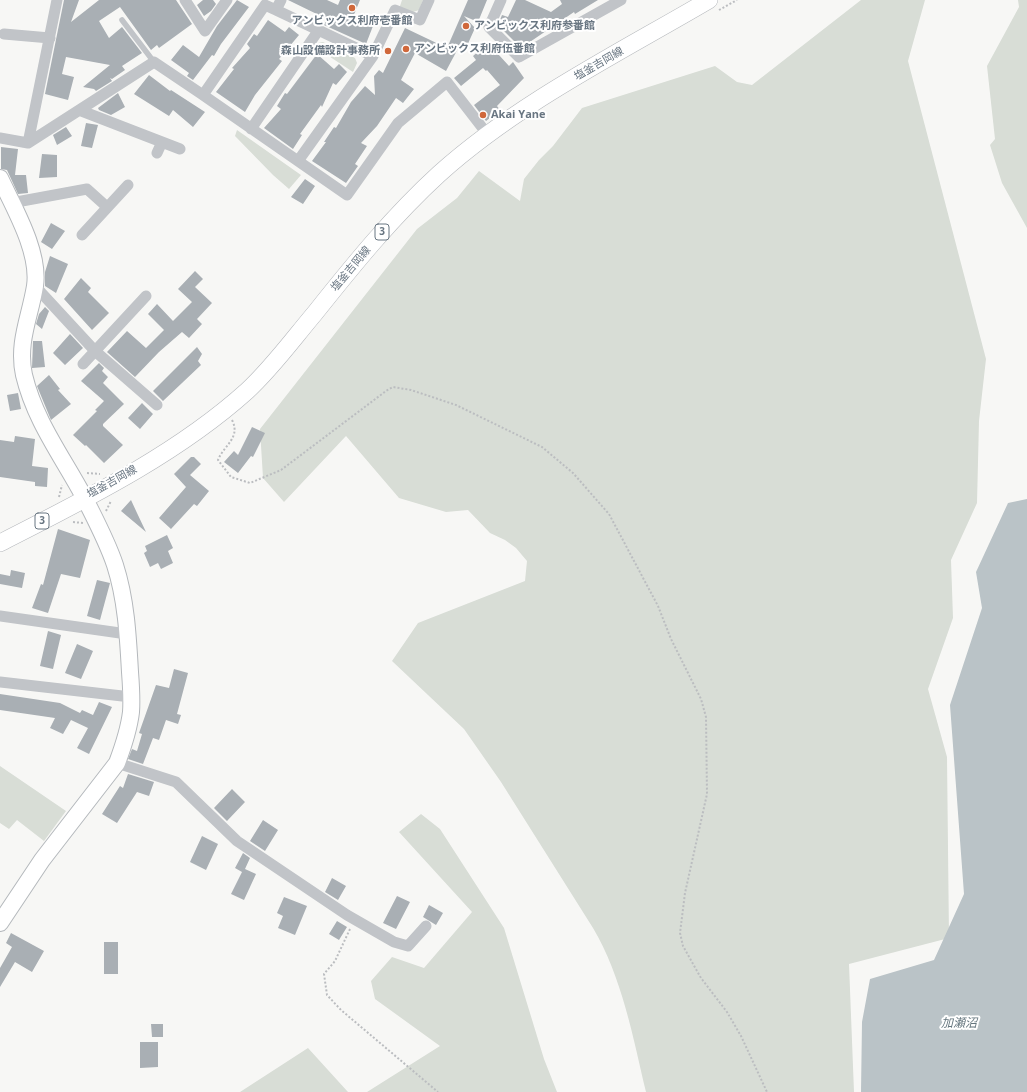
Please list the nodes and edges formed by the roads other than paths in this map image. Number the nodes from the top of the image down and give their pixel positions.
1 (57, 0) edge
2 (185, 0) edge
3 (227, 0) edge
4 (429, 0) edge
5 (501, 0) edge
6 (621, 0) edge
7 (270, 4) edge
8 (713, 6) edge
9 (122, 20) dead end
10 (318, 31) junction
11 (4, 34) dead end
12 (50, 38) junction
13 (373, 56) junction
14 (154, 62) junction
15 (202, 95) junction
16 (79, 110) junction
17 (251, 129) junction
18 (488, 135) junction
19 (0, 138) edge
20 (162, 142) junction
21 (28, 143) junction
22 (180, 149) dead end
23 (157, 153) dead end
24 (298, 161) junction
25 (0, 178) edge
26 (128, 185) dead end
27 (11, 202) junction
28 (107, 207) junction
29 (82, 235) dead end
30 (35, 286) junction
31 (146, 296) dead end
32 (95, 351) junction
33 (83, 364) dead end
34 (157, 405) dead end
35 (84, 498) junction
36 (0, 543) edge
37 (0, 616) edge
38 (127, 634) junction
39 (0, 682) edge
40 (131, 697) junction
41 (117, 763) junction
42 (0, 923) edge
43 (426, 926) dead end

1 - 12 street
2 - 3 street
4 - 13 street
5 - 6 street
7 - 10 street
7 - 15 street
8 - 18 main road, 塩釜吉岡線 / 3
9 - 14 lane
10 - 13 street
10 - 17 street
11 - 12 street
12 - 21 street
13 - 24 street
14 - 15 street
14 - 16 street
15 - 17 street
16 - 20 street
16 - 21 street
17 - 24 street
18 - 24 street
18 - 35 main road, 塩釜吉岡線 / 3
19 - 21 street
20 - 22 street
20 - 23 street
25 - 27 street
26 - 28 street
27 - 28 street
27 - 30 street
28 - 29 street
30 - 32 street
30 - 35 street
31 - 32 street
32 - 33 street
32 - 34 street
35 - 36 main road, 塩釜吉岡線 / 3
35 - 38 street
37 - 38 street
38 - 40 street
39 - 40 street
40 - 41 street
41 - 42 street
41 - 43 street

